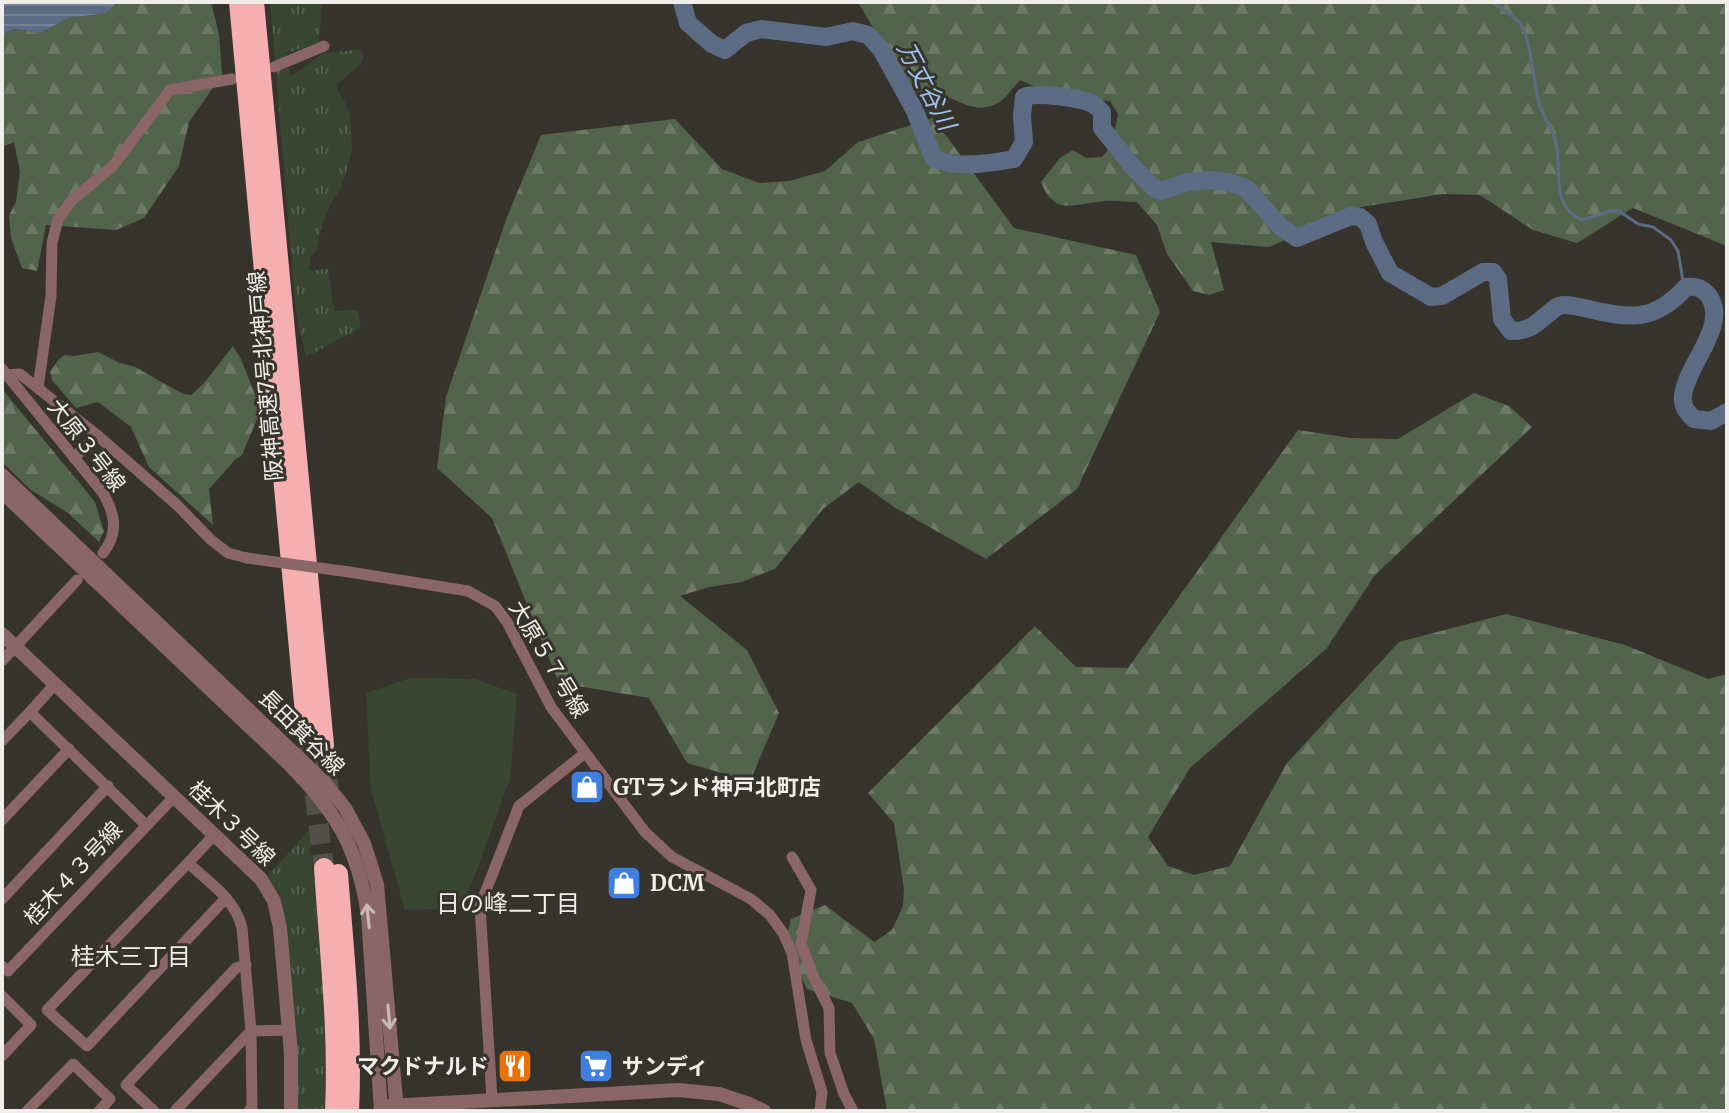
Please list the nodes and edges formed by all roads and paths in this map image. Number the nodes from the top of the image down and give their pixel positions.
1 (247, 7) edge
2 (324, 46) dead end
3 (274, 67) dead end
4 (232, 79) dead end
5 (4, 372) edge
6 (38, 388) junction
7 (97, 435) junction
8 (74, 458) junction
9 (2, 475) edge
10 (2, 492) edge
11 (103, 553) dead end
12 (77, 580) dead end
13 (2, 634) edge
14 (16, 647) junction
15 (2, 661) edge
16 (55, 684) junction
17 (30, 712) junction
18 (316, 740) tunnel mouth
19 (2, 741) edge
20 (69, 749) junction
21 (585, 753) junction
22 (108, 786) junction
23 (174, 797) junction
24 (2, 820) edge
25 (146, 825) junction
26 (214, 835) junction
27 (792, 857) dead end
28 (188, 863) junction
29 (226, 898) junction
30 (2, 899) edge
31 (246, 965) junction
32 (2, 966) edge
33 (814, 978) junction
34 (797, 979) junction
35 (2, 996) edge
36 (289, 1030) junction
37 (251, 1031) junction
38 (2, 1056) edge
39 (492, 1099) junction
40 (381, 1108) edge
41 (397, 1108) edge
42 (27, 1111) edge
43 (99, 1111) edge
44 (154, 1111) edge
45 (175, 1111) edge
46 (249, 1111) edge
47 (291, 1111) edge
48 (335, 1111) edge
49 (349, 1111) edge
50 (764, 1111) edge
51 (820, 1111) edge
52 (853, 1111) edge

1 - 18 highway, 阪神高速7号北神戸線
2 - 3 street
4 - 6 street
5 - 6 street, 大原５７号線
5 - 8 street, 大原３号線
6 - 7 street, 大原５７号線
7 - 8 street
7 - 21 street, 大原５７号線, bridge
8 - 11 street, 大原３号線
9 -> 41 street, 長田箕谷線
40 -> 10 street, 長田箕谷線
12 - 14 street
13 - 14 street, 桂木３号線
14 - 15 street
14 - 16 street, 桂木３号線
16 - 17 street
16 - 23 street, 桂木３号線
17 - 19 street
17 - 20 street
20 - 22 street
20 - 24 street
21 - 34 street, 大原５７号線
21 - 39 street
22 - 25 street
22 - 30 street, 桂木４３号線
23 - 25 street, 桂木４３号線
23 - 26 street, 桂木３号線
25 - 32 street, 桂木４３号線
26 - 28 street
26 - 36 street, 桂木３号線
27 - 33 street
28 - 29 street
28 - 29 street
29 - 31 street
31 - 37 street
31 - 44 street
33 - 34 street
33 - 52 street
34 - 51 street, 大原５７号線
35 - 38 street
36 - 37 street
36 - 47 street, 桂木３号線
37 - 45 street
37 - 46 street
39 - 41 street
39 - 50 street
40 - 41 street
42 - 43 street
48 - 49 highway

